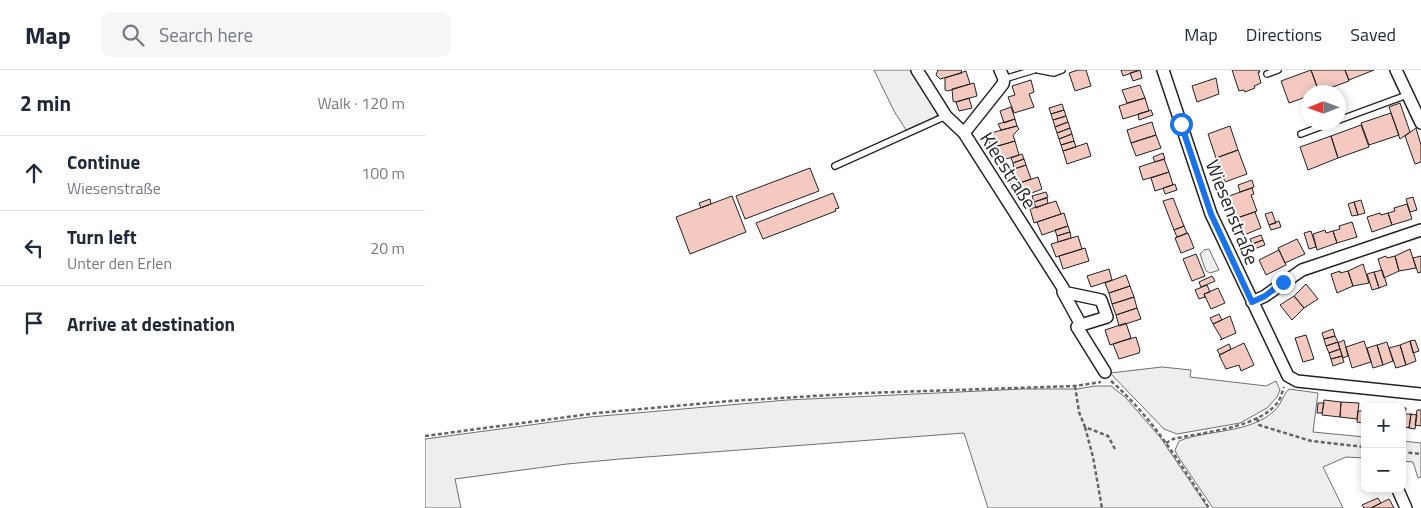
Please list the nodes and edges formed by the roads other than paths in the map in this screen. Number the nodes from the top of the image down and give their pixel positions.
1 (917, 70) edge
2 (1033, 70) edge
3 (1038, 70) edge
4 (1062, 70) edge
5 (1163, 70) edge
6 (1278, 70) edge
7 (1397, 70) edge
8 (1002, 74) edge
9 (1267, 74) dead end
10 (1407, 95) junction
11 (947, 116) junction
12 (1346, 117) edge
13 (1421, 123) edge
14 (1312, 130) edge
15 (964, 132) junction
16 (1301, 134) dead end
17 (835, 166) dead end
18 (1421, 230) edge
19 (1063, 292) junction
20 (1252, 302) junction
21 (1081, 325) junction
22 (1105, 372) dead end
23 (1421, 394) edge
24 (1399, 493) edge
25 (1406, 508) edge

1 - 11 street
2 - 8 lane
3 - 4 lane
5 - 20 street, Wiesenstraße
6 - 9 lane
7 - 10 street
8 - 15 street, Kleestraße
10 - 12 lane
10 - 13 street
11 - 15 street
11 - 17 lane
14 - 16 lane
15 - 19 street, Kleestraße
18 - 20 street
19 - 21 street, Kleestraße
19 - 21 street
20 - 23 street, Wiesenstraße
21 - 22 street, Kleestraße
24 - 25 street

